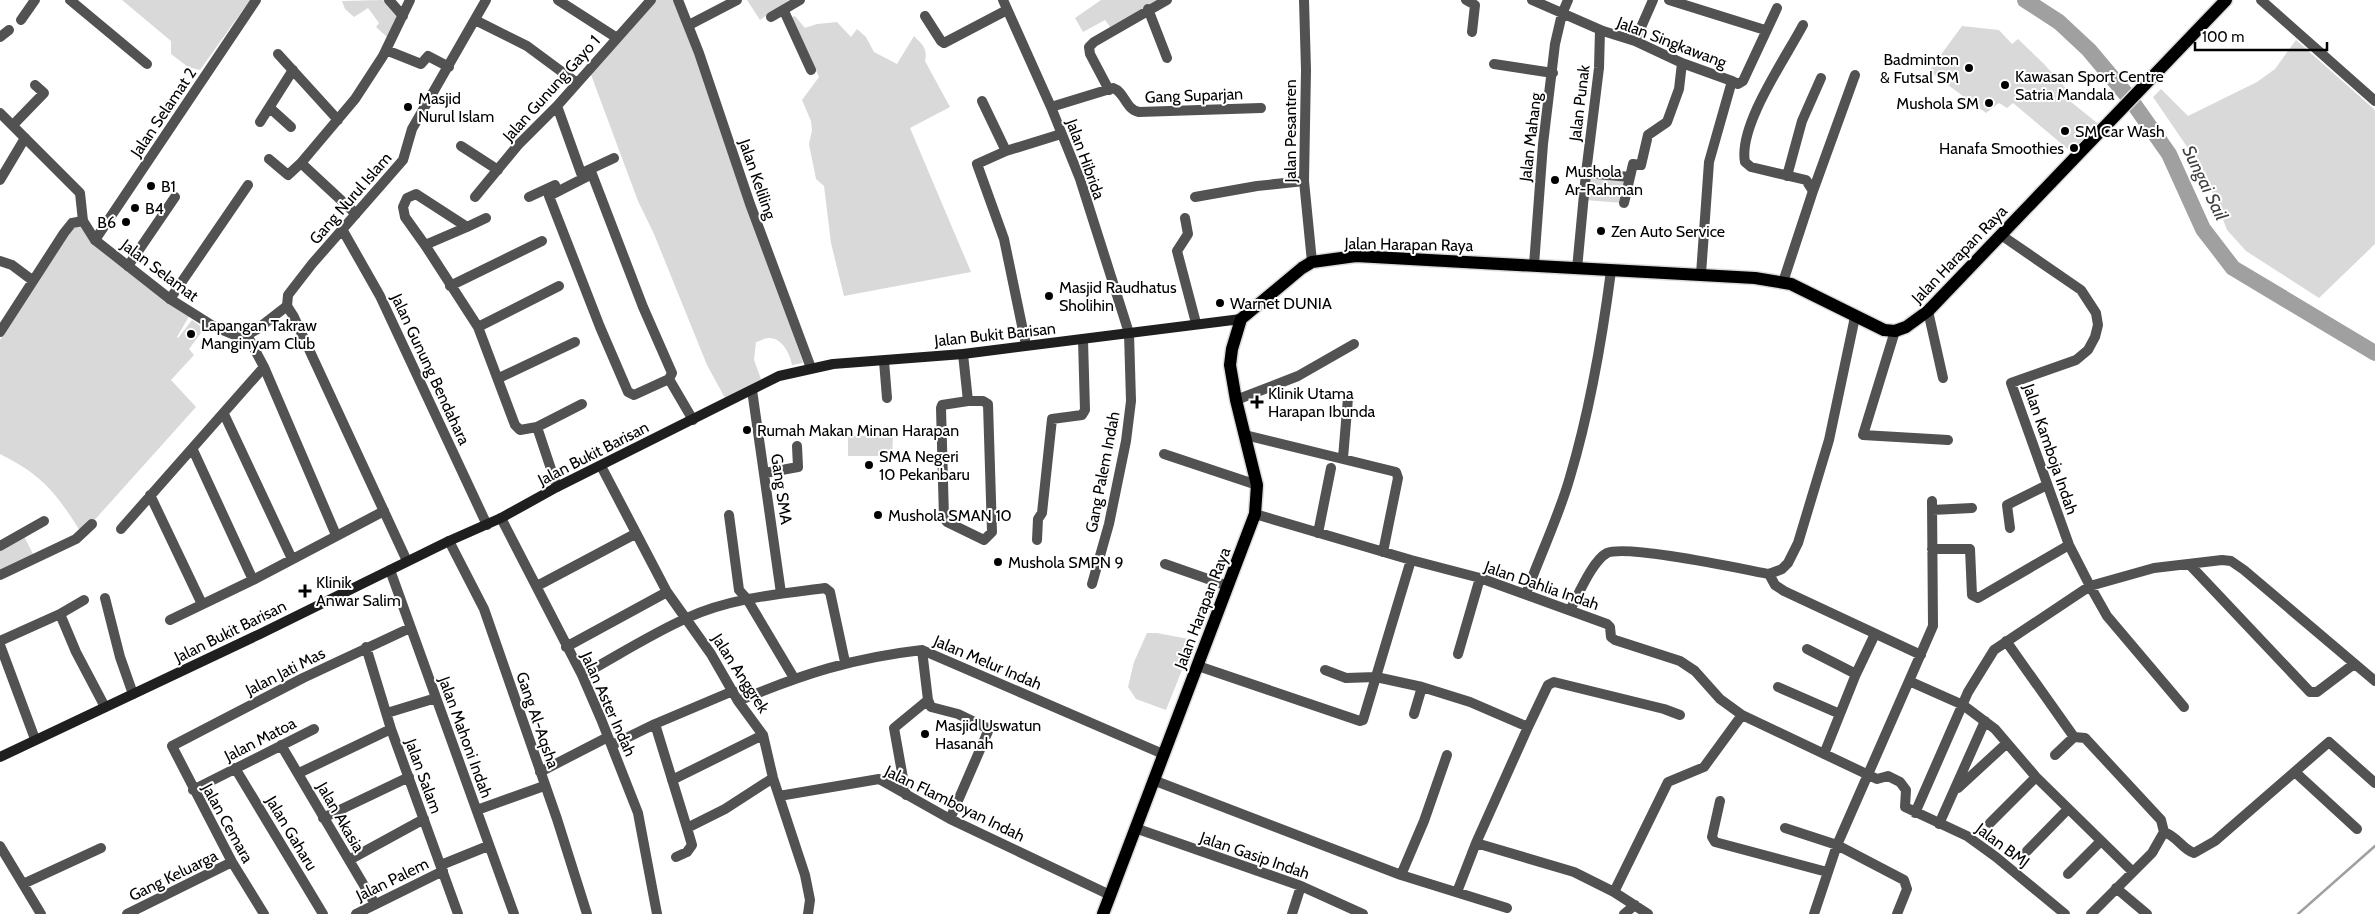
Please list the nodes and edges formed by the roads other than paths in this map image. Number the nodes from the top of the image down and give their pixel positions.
1 (35, 0) edge
2 (70, 0) edge
3 (256, 0) edge
4 (389, 0) edge
5 (410, 0) edge
6 (486, 0) edge
7 (558, 0) edge
8 (651, 0) edge
9 (678, 0) edge
10 (738, 0) edge
11 (800, 0) edge
12 (1167, 0) edge
13 (1304, 0) edge
14 (1466, 0) edge
15 (1532, 0) edge
16 (1568, 0) edge
17 (1653, 0) edge
18 (1669, 0) edge
19 (2226, 0) edge
20 (2261, 0) edge
21 (1005, 5) edge
22 (1777, 8) dead end
23 (1148, 9) junction
24 (784, 10) junction
25 (1562, 14) junction
26 (403, 16) junction
27 (925, 16) dead end
28 (771, 17) dead end
29 (21, 20) dead end
30 (475, 20) junction
31 (689, 25) junction
32 (1803, 25) dead end
33 (9, 30) dead end
34 (1600, 30) junction
35 (1765, 30) junction
36 (1472, 32) dead end
37 (0, 37) edge
38 (617, 38) junction
39 (1635, 41) junction
40 (386, 50) junction
41 (278, 54) dead end
42 (1167, 58) dead end
43 (147, 64) dead end
44 (1494, 64) dead end
45 (1682, 64) junction
46 (449, 67) junction
47 (294, 70) junction
48 (811, 70) dead end
49 (1553, 73) junction
50 (1855, 74) dead end
51 (1821, 78) dead end
52 (1732, 81) junction
53 (577, 83) junction
54 (35, 85) dead end
55 (1109, 90) junction
56 (982, 101) dead end
57 (2375, 101) edge
58 (557, 106) junction
59 (1051, 107) junction
60 (270, 108) junction
61 (1261, 108) dead end
62 (0, 113) edge
63 (338, 120) junction
64 (260, 122) dead end
65 (13, 125) junction
66 (291, 127) dead end
67 (1062, 134) junction
68 (25, 138) junction
69 (461, 146) dead end
70 (1006, 151) junction
71 (270, 158) dead end
72 (614, 158) dead end
73 (301, 163) junction
74 (498, 170) junction
75 (1586, 173) junction
76 (584, 174) junction
77 (1787, 176) junction
78 (1630, 177) junction
79 (0, 180) edge
80 (1304, 181) junction
81 (248, 185) dead end
82 (1813, 191) junction
83 (175, 197) dead end
84 (475, 197) dead end
85 (529, 197) dead end
86 (1195, 197) dead end
87 (1624, 203) dead end
88 (356, 214) junction
89 (486, 218) dead end
90 (1185, 218) dead end
91 (83, 221) junction
92 (466, 226) junction
93 (342, 229) junction
94 (2001, 235) junction
95 (95, 240) junction
96 (542, 241) dead end
97 (425, 245) junction
98 (0, 261) edge
99 (1312, 262) junction
100 (1534, 265) junction
101 (128, 266) junction
102 (1577, 269) junction
103 (1611, 271) junction
104 (1701, 274) junction
105 (32, 280) junction
106 (1783, 282) junction
107 (450, 286) junction
108 (558, 286) dead end
109 (170, 299) junction
110 (287, 306) junction
111 (1928, 312) junction
112 (1855, 317) junction
113 (1241, 319) junction
114 (1196, 323) junction
115 (478, 327) junction
116 (1895, 331) junction
117 (0, 332) edge
118 (1129, 333) junction
119 (247, 334) junction
120 (1083, 340) junction
121 (575, 342) dead end
122 (1354, 344) dead end
123 (1026, 345) junction
124 (963, 354) junction
125 (884, 361) junction
126 (264, 367) junction
127 (811, 368) junction
128 (499, 378) junction
129 (1943, 378) dead end
130 (669, 379) junction
131 (752, 390) junction
132 (887, 398) dead end
133 (1348, 398) dead end
134 (968, 400) junction
135 (1236, 400) junction
136 (582, 404) dead end
137 (224, 414) junction
138 (693, 420) junction
139 (537, 427) junction
140 (1245, 435) junction
141 (1948, 440) dead end
142 (797, 446) dead end
143 (193, 450) junction
144 (1164, 454) dead end
145 (1342, 458) junction
146 (601, 466) junction
147 (1331, 468) dead end
148 (765, 472) junction
149 (1257, 485) junction
150 (2047, 485) junction
151 (557, 486) junction
152 (150, 495) junction
153 (1972, 508) dead end
154 (384, 510) junction
155 (1255, 514) junction
156 (729, 515) dead end
157 (500, 518) junction
158 (44, 521) dead end
159 (92, 524) dead end
160 (487, 525) junction
161 (2010, 528) dead end
162 (121, 529) dead end
163 (1318, 533) junction
164 (635, 534) junction
165 (336, 535) junction
166 (1037, 540) dead end
167 (449, 541) junction
168 (2069, 545) junction
169 (0, 546) edge
170 (1932, 549) junction
171 (1383, 552) junction
172 (292, 559) junction
173 (1411, 560) junction
174 (407, 561) junction
175 (1165, 564) dead end
176 (2188, 564) junction
177 (390, 570) junction
178 (1769, 574) junction
179 (0, 576) edge
180 (1480, 578) junction
181 (253, 580) junction
182 (1092, 584) dead end
183 (537, 586) junction
184 (1228, 586) junction
185 (2090, 586) junction
186 (667, 592) junction
187 (781, 593) junction
188 (1526, 594) junction
189 (105, 598) dead end
190 (747, 599) junction
191 (84, 600) dead end
192 (202, 604) junction
193 (1570, 610) junction
194 (60, 614) junction
195 (687, 618) junction
196 (170, 620) dead end
197 (410, 628) junction
198 (1875, 634) junction
199 (0, 641) edge
200 (2006, 642) junction
201 (0, 645) edge
202 (366, 647) junction
203 (566, 647) junction
204 (1807, 649) dead end
205 (922, 650) junction
206 (1458, 654) dead end
207 (1921, 655) junction
208 (844, 662) junction
209 (2354, 664) junction
210 (1198, 666) junction
211 (1325, 670) dead end
212 (1856, 674) junction
213 (582, 675) junction
214 (1376, 677) junction
215 (794, 678) junction
216 (1910, 681) junction
217 (2375, 682) edge
218 (1422, 687) junction
219 (1778, 687) dead end
220 (133, 694) junction
221 (735, 696) junction
222 (436, 698) junction
223 (928, 700) junction
224 (1963, 705) junction
225 (105, 707) junction
226 (2184, 707) dead end
227 (387, 713) junction
228 (1414, 714) dead end
229 (1840, 714) junction
230 (1680, 715) dead end
231 (1742, 715) junction
232 (1985, 722) junction
233 (655, 724) junction
234 (1528, 727) junction
235 (314, 728) dead end
236 (391, 729) junction
237 (763, 735) junction
238 (2074, 737) junction
239 (35, 740) junction
240 (610, 741) junction
241 (2007, 743) junction
242 (174, 744) joint
243 (281, 745) junction
244 (1163, 754) junction
245 (1824, 754) junction
246 (1448, 755) dead end
247 (2055, 755) dead end
248 (0, 756) edge
249 (236, 768) junction
250 (540, 772) junction
251 (2295, 772) junction
252 (299, 773) junction
253 (1868, 775) junction
254 (409, 777) junction
255 (2036, 777) junction
256 (773, 778) junction
257 (672, 780) junction
258 (1153, 780) junction
259 (2375, 783) edge
260 (544, 786) junction
261 (193, 790) junction
262 (1954, 791) junction
263 (906, 795) junction
264 (779, 796) junction
265 (1720, 801) dead end
266 (2068, 809) junction
267 (477, 810) junction
268 (1915, 813) junction
269 (323, 818) junction
270 (424, 819) junction
271 (950, 819) junction
272 (1990, 823) dead end
273 (1939, 824) junction
274 (687, 828) junction
275 (1135, 828) junction
276 (1785, 828) dead end
277 (2357, 829) dead end
278 (2164, 832) junction
279 (2101, 840) junction
280 (1476, 843) junction
281 (1837, 845) junction
282 (0, 846) edge
283 (488, 846) junction
284 (101, 848) dead end
285 (2027, 851) dead end
286 (676, 857) dead end
287 (349, 860) junction
288 (232, 862) junction
289 (442, 868) junction
290 (1827, 872) junction
291 (2133, 872) junction
292 (2068, 874) dead end
293 (1401, 875) junction
294 (23, 884) junction
295 (1302, 886) junction
296 (2116, 888) junction
297 (1457, 892) junction
298 (1614, 892) junction
299 (1110, 895) junction
300 (375, 904) junction
301 (1635, 906) junction
302 (1507, 908) dead end
303 (41, 914) edge
304 (127, 914) edge
305 (264, 914) edge
306 (323, 914) edge
307 (356, 914) edge
308 (458, 914) edge
309 (514, 914) edge
310 (587, 914) edge
311 (657, 914) edge
312 (808, 914) edge
313 (1103, 914) edge
314 (1292, 914) edge
315 (1362, 914) edge
316 (1624, 914) edge
317 (1648, 914) edge
318 (1814, 914) edge
319 (1897, 914) edge
320 (2065, 914) edge
321 (2091, 914) edge
322 (2147, 914) edge

1 - 29 street
2 - 43 street
3 - 95 street, Jalan Selamat 2
4 - 26 street
5 - 26 street
6 - 30 street, Gang Nurul Islam
7 - 38 street
8 - 38 street, Jalan Gunung Gayo 1
9 - 31 street, Jalan Keliling
10 - 31 street
11 - 24 street
12 - 23 street
13 - 80 street, Jalan Pesantren
14 - 36 street
15 - 25 street, Jalan Singkawang
16 - 25 street, Jalan Mahang
17 - 39 street
18 - 35 street
19 - 94 main road, Jalan Harapan Raya
20 - 57 street
21 - 27 street
21 - 59 street, Jalan Hibrida
22 - 35 street
23 - 42 street
23 - 55 street
24 - 28 street
24 - 48 street
25 - 34 street, Jalan Singkawang
25 - 49 street, Jalan Mahang
26 - 40 street
30 - 46 street, Gang Nurul Islam
30 - 53 street
31 - 127 street, Jalan Keliling
32 - 77 street
33 - 37 street
34 - 39 street, Jalan Singkawang
34 - 75 street, Jalan Punak
35 - 52 street
38 - 53 street, Jalan Gunung Gayo 1
39 - 45 street, Jalan Singkawang
40 - 46 street
40 - 63 street
41 - 47 street
44 - 49 street
45 - 52 street, Jalan Singkawang
45 - 78 street
46 - 88 street, Gang Nurul Islam
47 - 60 street
47 - 63 street
49 - 100 street, Jalan Mahang
50 - 82 street
51 - 77 street
52 - 104 street, Jalan Singkawang
53 - 58 street, Jalan Gunung Gayo 1
54 - 65 street
55 - 59 street
55 - 61 street, Gang Suparjan
56 - 70 street
58 - 74 street, Jalan Gunung Gayo 1
58 - 76 street
59 - 67 street, Jalan Hibrida
60 - 64 street
60 - 66 street
62 - 65 street, Jalan Selamat
63 - 73 street
65 - 68 street, Jalan Selamat
67 - 70 street
67 - 118 street, Jalan Hibrida
68 - 79 street
68 - 91 street, Jalan Selamat
69 - 74 street
70 - 123 street
71 - 73 street
72 - 76 street
73 - 88 street
74 - 84 street, Jalan Gunung Gayo 1
75 - 78 street
75 - 102 street, Jalan Punak
76 - 85 street
76 - 130 street
76 - 130 street
77 - 82 street
78 - 87 street
80 - 86 street
80 - 99 street, Jalan Pesantren
81 - 109 street
82 - 106 street
83 - 101 street
88 - 93 street, Gang Nurul Islam
89 - 92 street
90 - 114 street
91 - 95 street, Jalan Selamat
91 - 105 street
92 - 97 street
92 - 97 street
93 - 110 street, Gang Nurul Islam
93 - 160 street, Jalan Gunung Bendahara
94 - 111 main road, Jalan Harapan Raya
94 - 150 street, Jalan Kamboja Indah
95 - 101 street, Jalan Selamat
96 - 107 street
97 - 107 street
98 - 105 street
99 - 100 main road, Jalan Harapan Raya
99 - 113 main road, Jalan Harapan Raya
100 - 102 main road, Jalan Harapan Raya
101 - 109 street, Jalan Selamat
102 - 103 main road, Jalan Harapan Raya
103 - 104 main road, Jalan Harapan Raya
103 - 188 street
104 - 106 main road, Jalan Harapan Raya
105 - 117 street
106 - 112 main road, Jalan Harapan Raya
107 - 115 street
108 - 115 street
109 - 119 street, Jalan Selamat
110 - 119 street
110 - 154 street
111 - 116 main road, Jalan Harapan Raya
111 - 129 street
112 - 116 main road, Jalan Harapan Raya
112 - 178 street
113 - 114 main road, Jalan Bukit Barisan
113 - 135 main road, Jalan Harapan Raya
114 - 118 main road, Jalan Bukit Barisan
115 - 128 street
116 - 141 street
118 - 120 main road, Jalan Bukit Barisan
118 - 182 street, Gang Palem Indah
119 - 126 street
120 - 123 main road, Jalan Bukit Barisan
120 - 166 street
121 - 128 street
122 - 135 street
123 - 124 main road, Jalan Bukit Barisan
124 - 125 main road, Jalan Bukit Barisan
124 - 134 street
125 - 127 main road, Jalan Bukit Barisan
125 - 132 street
126 - 137 street
126 - 165 street
127 - 131 main road, Jalan Bukit Barisan
128 - 139 street
130 - 138 street
131 - 138 main road, Jalan Bukit Barisan
131 - 148 street, Gang SMA
133 - 145 street
134 - 134 street
135 - 140 main road, Jalan Harapan Raya
136 - 139 street
137 - 143 street
137 - 172 street
138 - 146 main road, Jalan Bukit Barisan
139 - 151 street
140 - 145 street
140 - 149 main road, Jalan Harapan Raya
142 - 148 street
143 - 152 street
143 - 181 street
144 - 149 street
145 - 171 street
146 - 151 main road, Jalan Bukit Barisan
146 - 164 street, Jalan Anggrek
147 - 163 street
148 - 187 street, Gang SMA
149 - 155 main road, Jalan Harapan Raya
150 - 161 street
150 - 168 street, Jalan Kamboja Indah
151 - 157 main road, Jalan Bukit Barisan
152 - 162 street
152 - 192 street
153 - 170 street
154 - 165 street
154 - 174 street
155 - 163 street, Jalan Dahlia Indah
155 - 184 main road, Jalan Harapan Raya
156 - 190 street
157 - 160 main road, Jalan Bukit Barisan
157 - 183 street, Jalan Aster Indah
158 - 169 street
159 - 179 street
160 - 167 main road, Jalan Bukit Barisan
163 - 171 street, Jalan Dahlia Indah
164 - 183 street
164 - 186 street, Jalan Anggrek
165 - 172 street
167 - 174 main road, Jalan Bukit Barisan
167 - 250 street, Gang Al-Aqsha
168 - 170 street
168 - 185 street, Jalan Kamboja Indah
170 - 207 street
171 - 173 street, Jalan Dahlia Indah
172 - 181 street
173 - 180 street, Jalan Dahlia Indah
173 - 214 street
174 - 177 main road, Jalan Bukit Barisan
175 - 184 street
176 - 185 street
176 - 209 street
176 - 209 street
177 - 197 street, Jalan Mahoni Indah
177 - 220 main road, Jalan Bukit Barisan
178 - 193 street
178 - 198 street
180 - 188 street, Jalan Dahlia Indah
180 - 206 street
181 - 192 street
183 - 203 street, Jalan Aster Indah
184 - 210 main road, Jalan Harapan Raya
185 - 200 street
185 - 226 street, Jalan Kamboja Indah
186 - 195 street, Jalan Anggrek
186 - 203 street
187 - 190 street
187 - 208 street
188 - 193 street, Jalan Dahlia Indah
189 - 220 street
190 - 195 street
190 - 215 street
191 - 194 street
192 - 196 street
193 - 231 street, Jalan Dahlia Indah
194 - 199 street
194 - 225 street
195 - 213 street
195 - 221 street, Jalan Anggrek
197 - 202 street, Jalan Jati Mas
197 - 222 street, Jalan Mahoni Indah
198 - 207 street
198 - 212 street
200 - 224 street
200 - 238 street
201 - 239 street
202 - 227 street, Jalan Salam
202 - 242 street, Jalan Jati Mas
203 - 213 street, Jalan Aster Indah
204 - 212 street
205 - 208 street, Jalan Melur Indah
205 - 223 street
205 - 244 street, Jalan Melur Indah
207 - 216 street
208 - 215 street, Jalan Melur Indah
209 - 217 street
210 - 214 street
210 - 244 main road, Jalan Harapan Raya
211 - 214 street
212 - 229 street
213 - 240 street, Jalan Aster Indah
214 - 218 street
215 - 221 street, Jalan Melur Indah
216 - 224 street
216 - 253 street
218 - 228 street
218 - 234 street
219 - 229 street
220 - 225 main road, Jalan Bukit Barisan
221 - 233 street, Jalan Melur Indah
221 - 237 street, Jalan Anggrek
222 - 227 street
222 - 267 street, Jalan Mahoni Indah
223 - 263 street
223 - 271 street
224 - 232 street
224 - 268 street
225 - 239 main road, Jalan Bukit Barisan
227 - 236 street, Jalan Salam
229 - 245 street
230 - 234 street
231 - 245 street, Jalan Dahlia Indah
231 - 298 street
232 - 241 street
232 - 262 street
233 - 240 street, Jalan Melur Indah
233 - 257 street
234 - 280 street
235 - 243 street, Jalan Matoa
236 - 252 street
236 - 254 street, Jalan Salam
237 - 256 street, Jalan Anggrek
237 - 257 street
238 - 247 street
238 - 278 street
239 - 248 main road, Jalan Bukit Barisan
240 - 250 street, Jalan Melur Indah
240 - 311 street, Jalan Aster Indah
241 - 255 street
241 - 262 street
242 - 261 street, Jalan Cemara
243 - 249 street, Jalan Matoa
243 - 252 street, Jalan Akasia
244 - 258 main road, Jalan Harapan Raya
245 - 253 street, Jalan Dahlia Indah
246 - 293 street
249 - 261 street, Jalan Matoa
249 - 306 street, Jalan Gaharu
250 - 260 street, Gang Al-Aqsha
251 - 259 street
251 - 277 street
251 - 278 street
252 - 269 street, Jalan Akasia
253 - 268 street, Jalan Dahlia Indah
253 - 281 street
254 - 269 street
254 - 270 street, Jalan Salam
255 - 266 street
255 - 272 street
256 - 264 street, Jalan Anggrek
256 - 274 street
257 - 274 street
258 - 275 main road, Jalan Harapan Raya
258 - 293 street
260 - 267 street
260 - 310 street, Gang Al-Aqsha
261 - 288 street, Jalan Cemara
262 - 273 street
263 - 264 street, Jalan Flamboyan Indah
263 - 271 street, Jalan Flamboyan Indah
264 - 312 street, Jalan Anggrek
265 - 290 street
266 - 279 street
266 - 285 street
267 - 283 street, Jalan Mahoni Indah
268 - 273 street, Jalan BMJ
269 - 287 street, Jalan Akasia
270 - 287 street
270 - 289 street, Jalan Salam
271 - 299 street, Jalan Flamboyan Indah
273 - 320 street, Jalan BMJ
274 - 286 street
275 - 295 street, Jalan Gasip Indah
275 - 299 main road, Jalan Harapan Raya
276 - 281 street
278 - 291 street
279 - 291 street
279 - 292 street
280 - 297 street
280 - 298 street
281 - 290 street
281 - 319 street
282 - 294 street
283 - 289 street, Jalan Palem
283 - 309 street, Jalan Mahoni Indah
284 - 294 street
287 - 300 street, Jalan Akasia
288 - 304 street, Gang Keluarga
288 - 305 street, Jalan Cemara
289 - 300 street, Jalan Palem
289 - 308 street, Jalan Salam
290 - 318 street
291 - 296 street
293 - 297 street
294 - 303 street
295 - 314 street
295 - 315 street, Jalan Gasip Indah
296 - 321 street
296 - 322 street
297 - 302 street
298 - 301 street
299 - 313 main road, Jalan Harapan Raya
300 - 307 street, Jalan Palem
301 - 316 street
301 - 317 street

